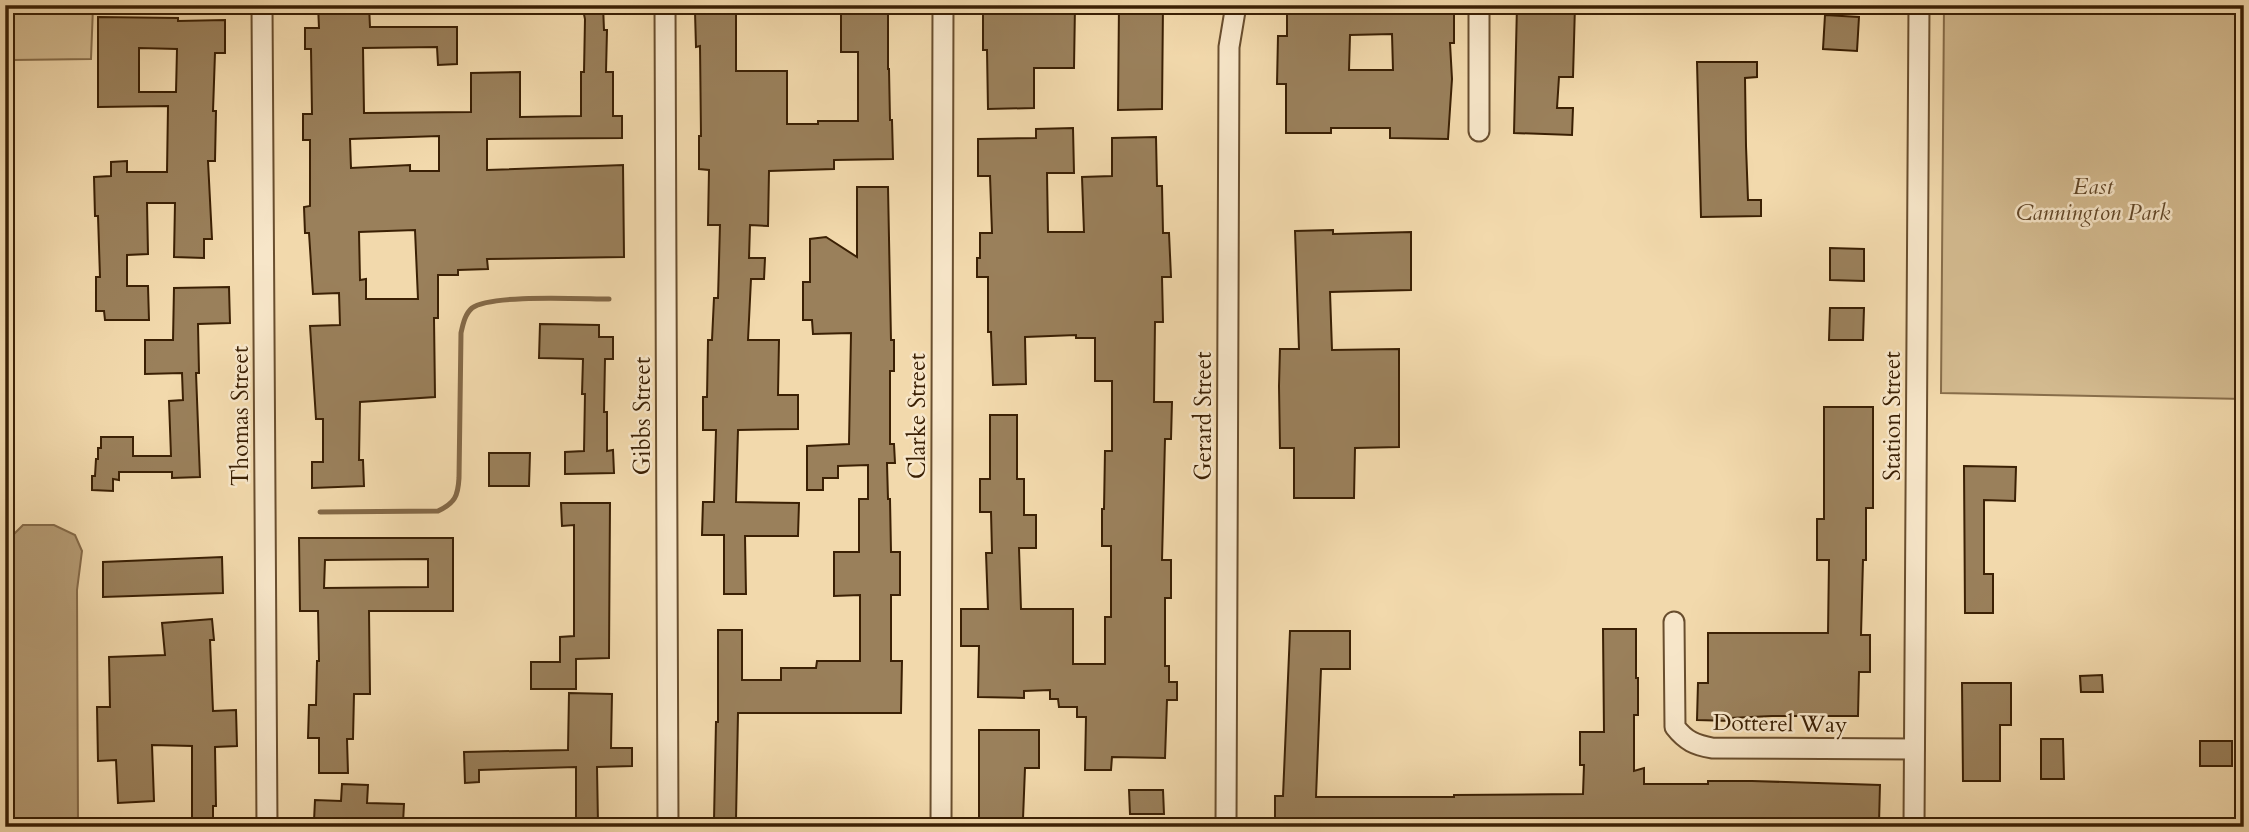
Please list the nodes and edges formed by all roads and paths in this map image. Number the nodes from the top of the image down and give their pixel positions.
1 (262, 5) edge
2 (665, 5) edge
3 (943, 5) edge
4 (1236, 5) edge
5 (1479, 5) edge
6 (1919, 5) edge
7 (1479, 131) dead end
8 (1674, 622) dead end
9 (1914, 749) junction
10 (267, 827) edge
11 (668, 827) edge
12 (941, 827) edge
13 (1226, 827) edge
14 (1914, 827) edge

1 - 10 street, Thomas Street
2 - 11 street, Gibbs Street
3 - 12 street, Clarke Street
4 - 13 street, Gerard Street
5 - 7 street
6 - 9 street, Station Street
8 - 9 street, Dotterel Way
9 - 14 street, Station Street

